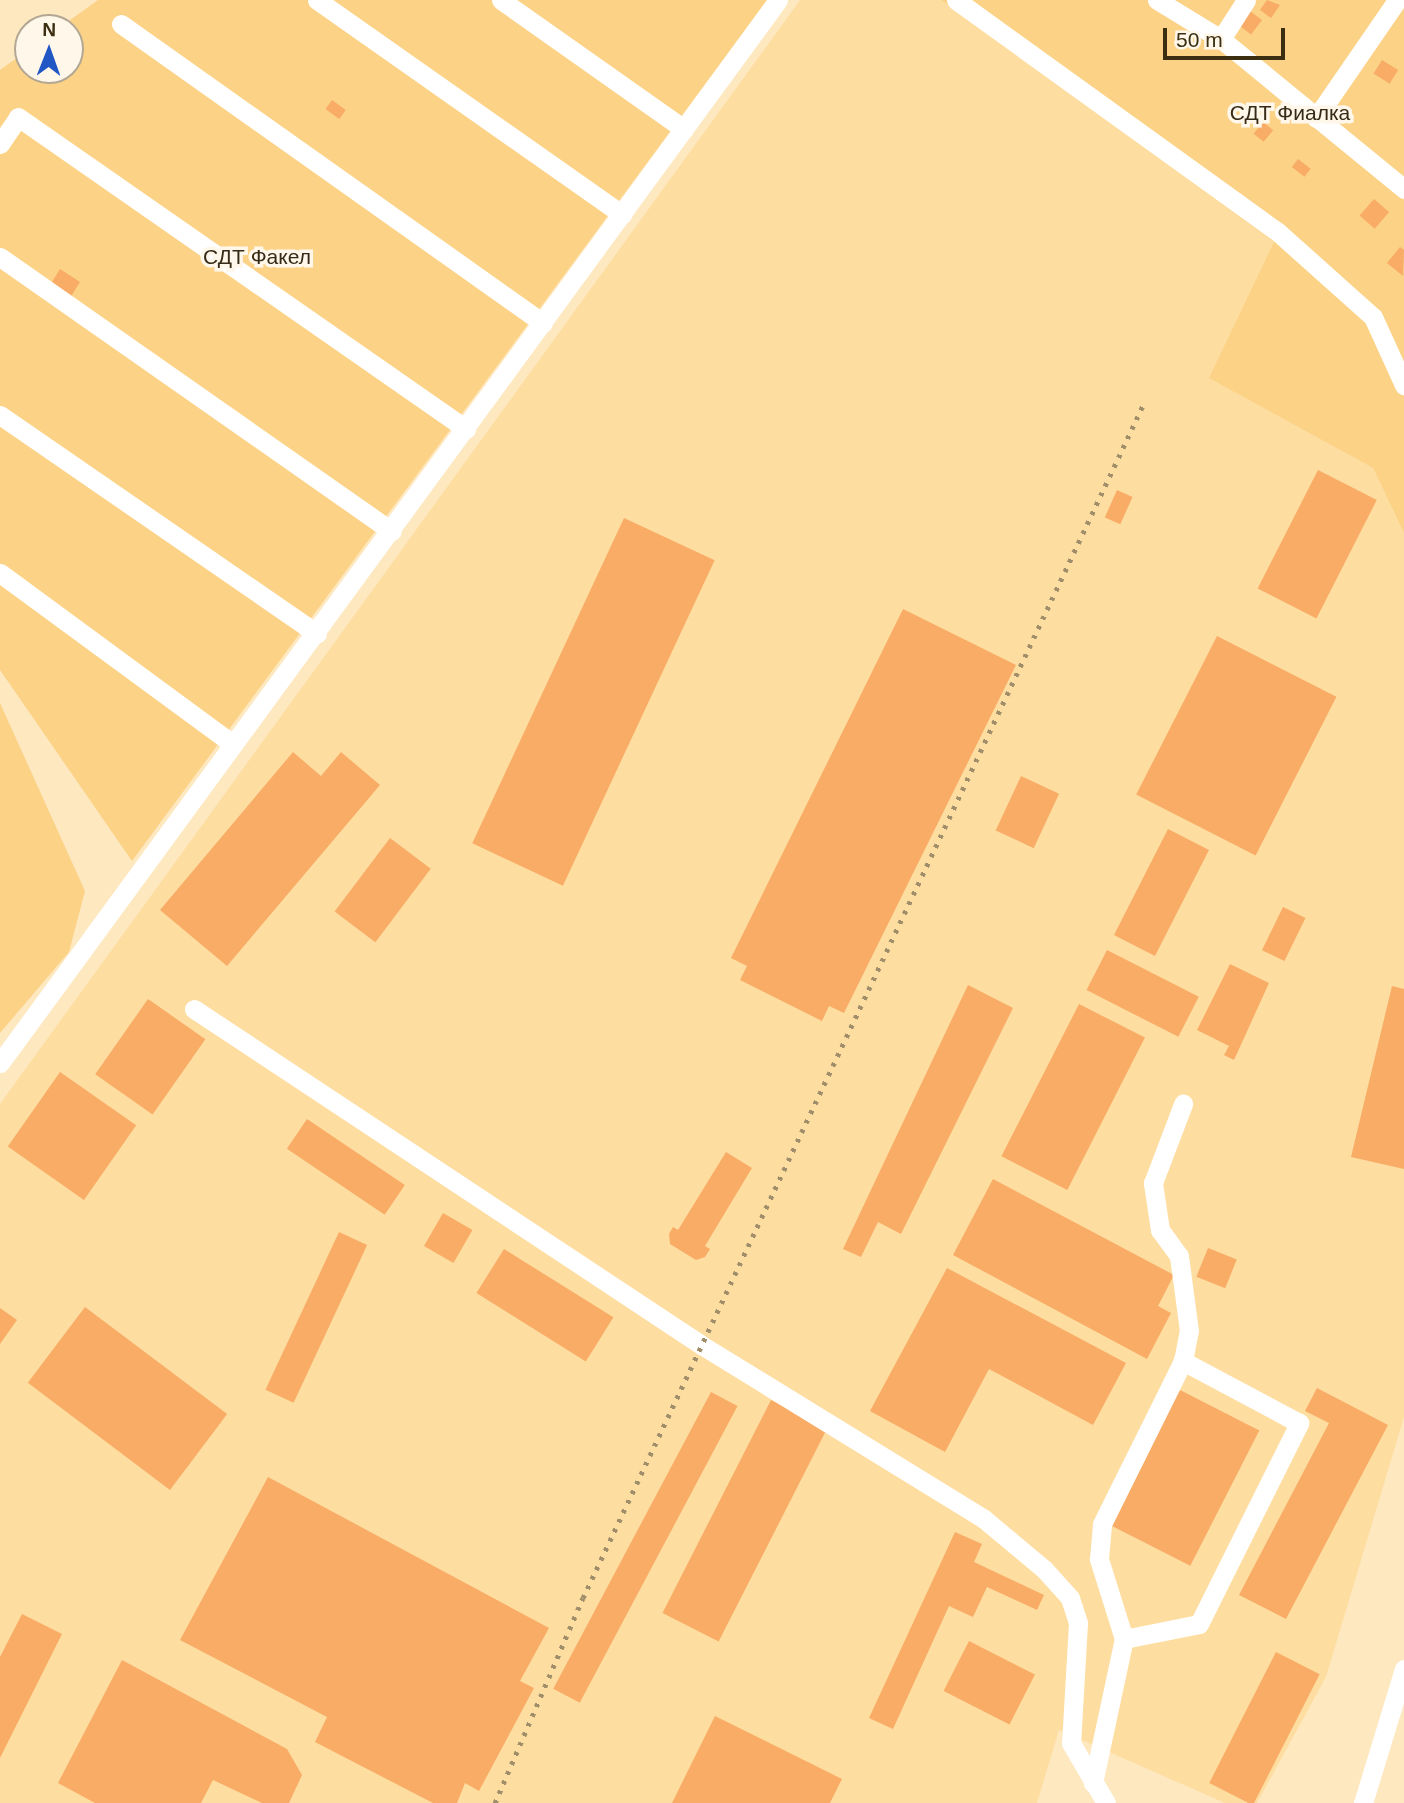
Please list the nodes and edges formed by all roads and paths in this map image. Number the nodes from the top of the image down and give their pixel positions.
1 (317, 0) edge
2 (501, 0) edge
3 (778, 0) edge
4 (956, 0) edge
5 (1157, 0) edge
6 (1246, 0) edge
7 (1397, 0) edge
8 (121, 24) dead end
9 (1221, 39) junction
10 (1316, 118) junction
11 (684, 129) junction
12 (0, 144) edge
13 (1404, 189) edge
14 (622, 214) junction
15 (0, 257) edge
16 (544, 323) junction
17 (1404, 385) edge
18 (0, 415) edge
19 (466, 429) junction
20 (392, 531) junction
21 (0, 573) edge
22 (317, 634) junction
23 (233, 744) junction
24 (194, 1009) dead end
25 (0, 1063) edge
26 (1183, 1104) dead end
27 (1183, 1361) junction
28 (1124, 1639) junction
29 (1404, 1670) edge
30 (1093, 1783) junction
31 (1106, 1803) edge
32 (1363, 1803) edge

1 - 14 street
2 - 11 street
3 - 11 street
4 - 17 street
5 - 9 street
6 - 9 street
7 - 10 street
8 - 16 street
9 - 10 street
10 - 13 street
11 - 14 street
12 - 19 street
14 - 16 street
15 - 20 street
16 - 19 street
18 - 22 street
19 - 20 street
20 - 22 street
21 - 23 street
22 - 23 street
23 - 25 street
24 - 30 street
26 - 27 street
27 - 28 street
27 - 28 street
28 - 30 street
29 - 32 street
30 - 31 street

